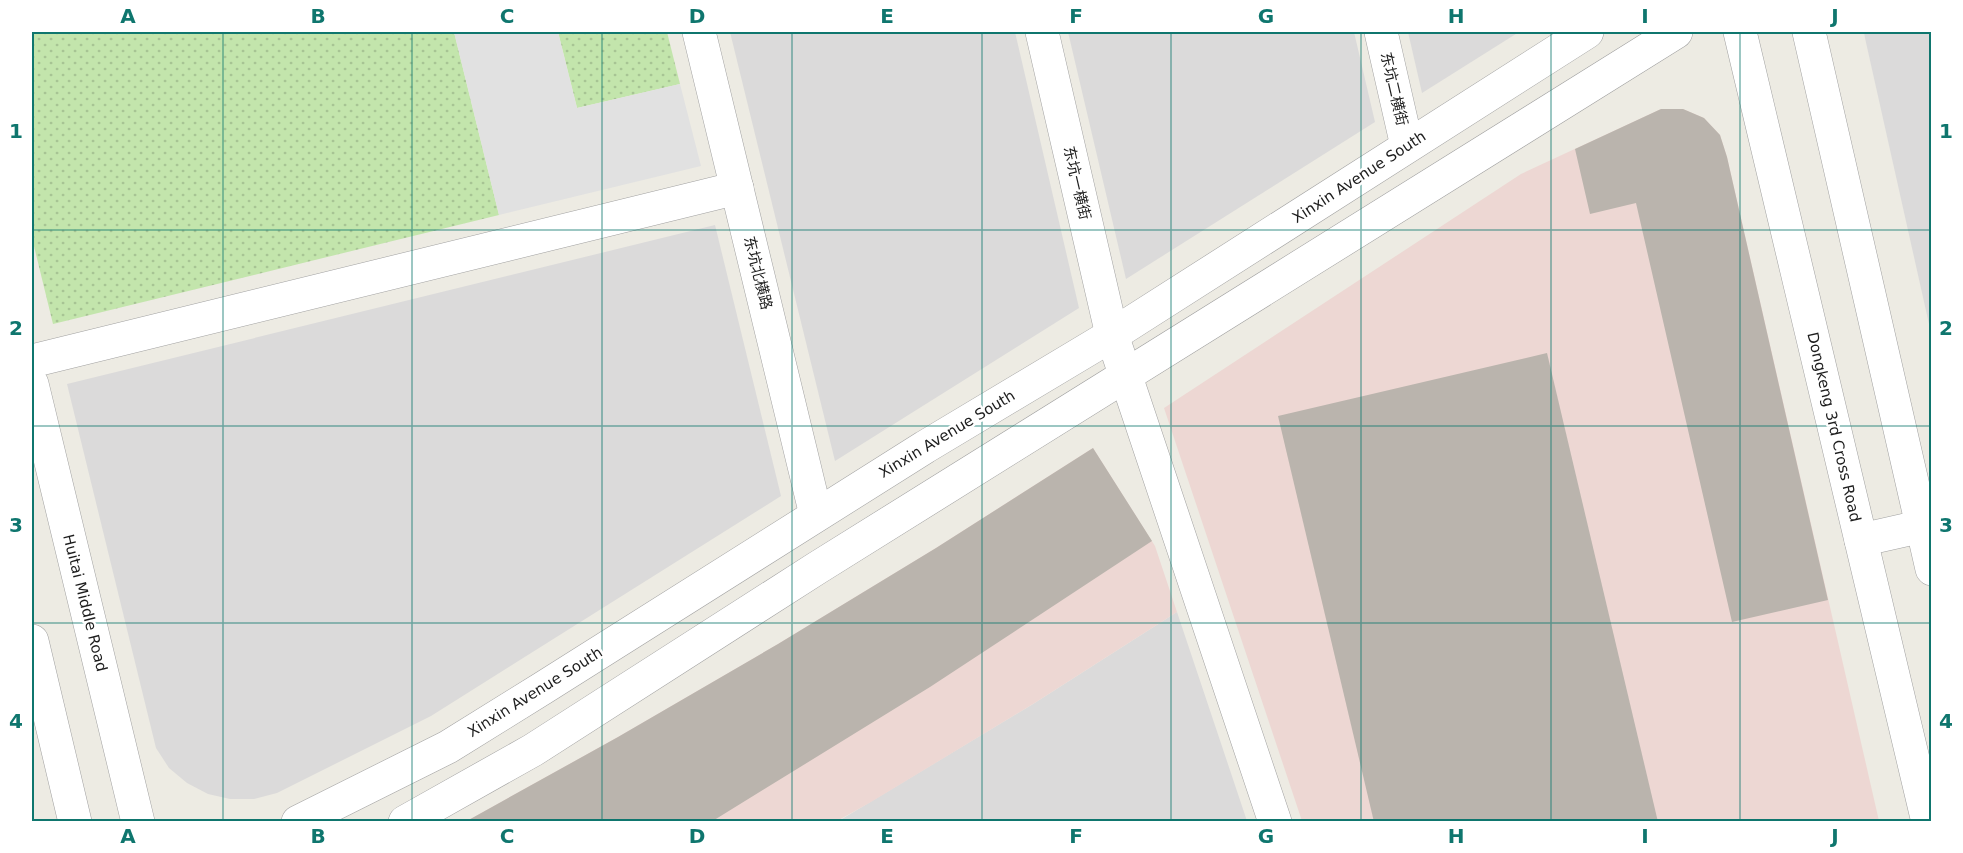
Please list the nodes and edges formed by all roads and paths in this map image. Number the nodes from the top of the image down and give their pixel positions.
1 (699, 32) edge
2 (1042, 32) edge
3 (1381, 32) edge
4 (1587, 32) edge
5 (1676, 32) edge
6 (1740, 32) edge
7 (1809, 32) edge
8 (1407, 146) junction
9 (737, 188) junction
10 (1112, 335) junction
11 (32, 361) edge
12 (1125, 375) junction
13 (32, 384) edge
14 (816, 514) junction
15 (1927, 525) edge
16 (1861, 540) junction
17 (1932, 569) edge
18 (32, 641) edge
19 (75, 822) edge
20 (138, 822) edge
21 (298, 822) edge
22 (405, 822) edge
23 (1275, 822) edge
24 (1928, 822) edge

1 - 9 street, 东坑北横路
2 - 10 street, 东坑一横街
3 - 8 street, 东坑二横街
4 - 8 street, Xinxin Avenue South
5 - 12 street
6 - 16 street, Dongkeng 3rd Cross Road
7 - 15 street
8 - 10 street, Xinxin Avenue South
9 - 11 street
9 - 14 street, 东坑北横路
10 - 12 street, 东坑一横街
10 - 14 street, Xinxin Avenue South
12 - 22 street
12 - 23 street, 东坑一横街
13 - 20 street, Huitai Middle Road
14 - 21 street, Xinxin Avenue South
15 - 16 street
15 - 17 street
16 - 24 street, Dongkeng 3rd Cross Road
18 - 19 street

